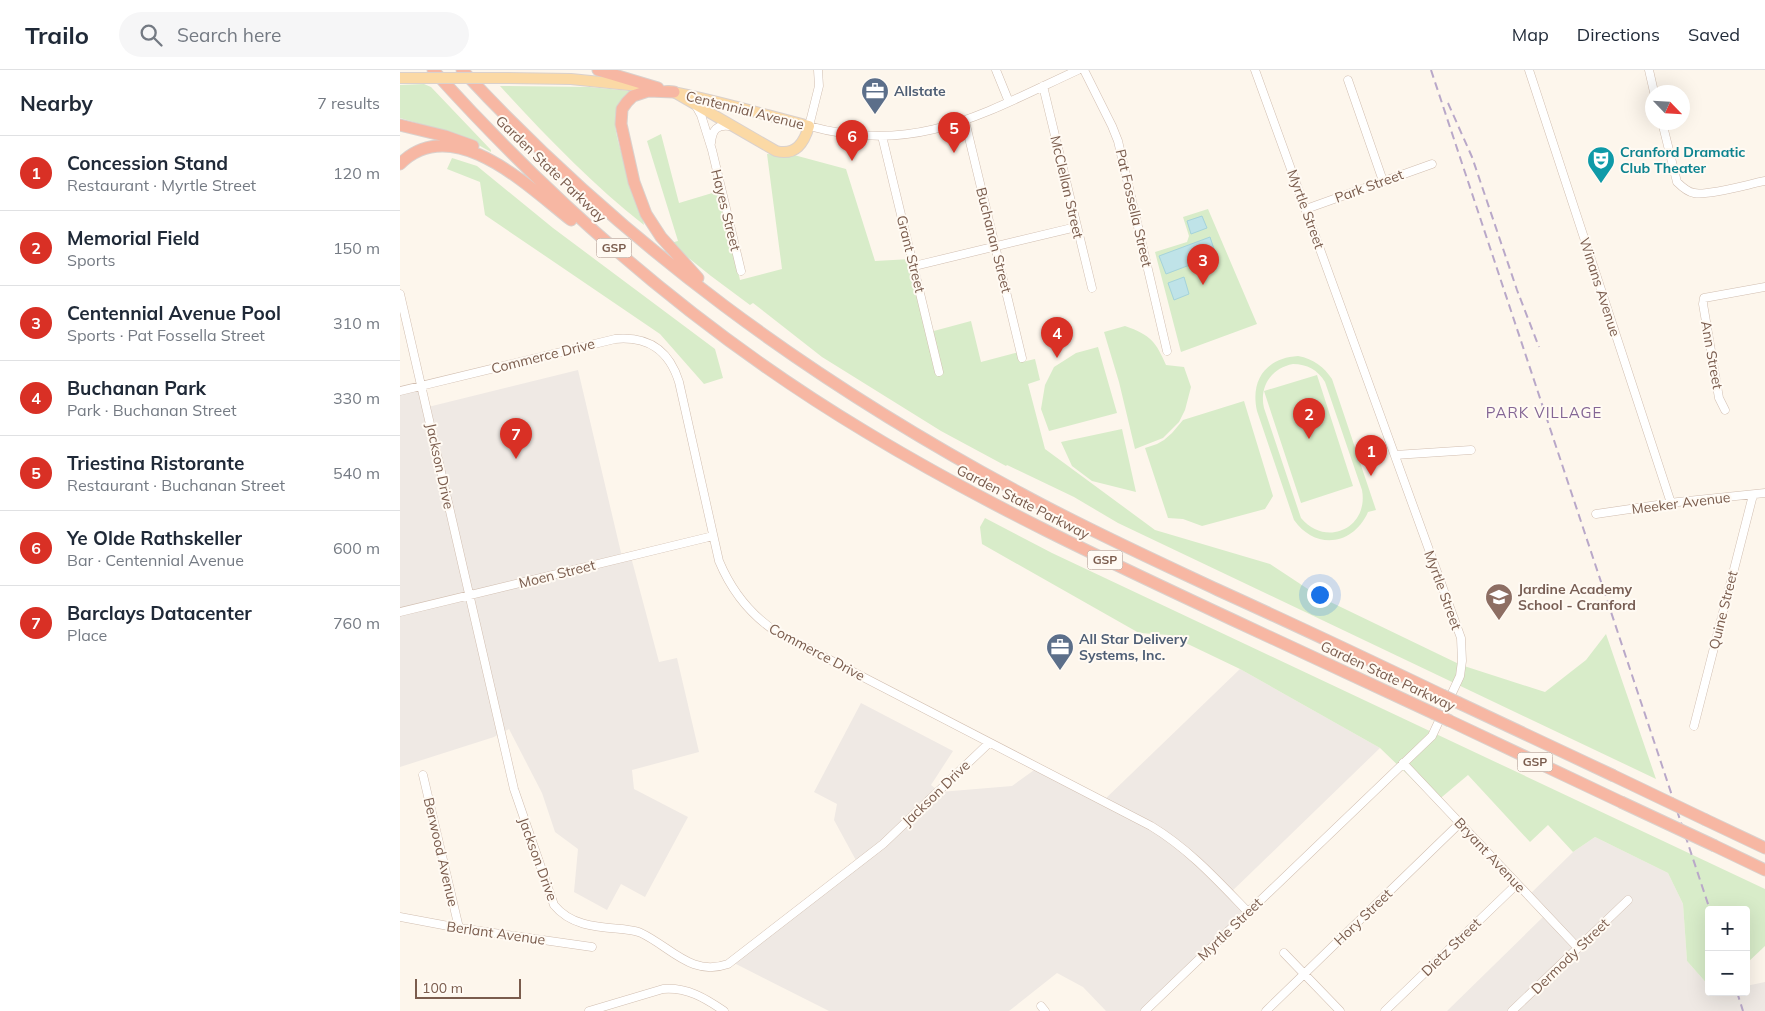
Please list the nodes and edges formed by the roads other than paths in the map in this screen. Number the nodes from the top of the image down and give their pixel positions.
1 (433, 70) edge
2 (462, 70) edge
3 (598, 70) edge
4 (818, 70) edge
5 (996, 70) edge
6 (1078, 70) edge
7 (1084, 70) edge
8 (1255, 70) edge
9 (1529, 70) edge
10 (1649, 70) edge
11 (400, 78) edge
12 (1348, 80) dead end
13 (1652, 85) edge
14 (1043, 86) junction
15 (674, 92) junction
16 (1008, 102) junction
17 (695, 104) junction
18 (965, 121) junction
19 (400, 125) edge
20 (732, 126) junction
21 (809, 126) junction
22 (1664, 130) edge
23 (882, 136) junction
24 (712, 150) junction
25 (400, 164) edge
26 (1432, 164) dead end
27 (503, 168) junction
28 (1383, 181) junction
29 (1765, 181) edge
30 (1306, 209) junction
31 (1076, 227) junction
32 (996, 247) junction
33 (914, 266) junction
34 (741, 271) dead end
35 (1765, 287) edge
36 (662, 288) junction
37 (1092, 288) dead end
38 (400, 294) edge
39 (757, 330) junction
40 (1167, 351) dead end
41 (1022, 358) dead end
42 (940, 372) dead end
43 (422, 386) junction
44 (400, 391) edge
45 (1725, 410) dead end
46 (1471, 450) dead end
47 (1395, 455) junction
48 (1765, 493) edge
49 (1753, 495) junction
50 (1671, 503) junction
51 (1596, 514) dead end
52 (713, 536) junction
53 (469, 596) junction
54 (400, 612) edge
55 (1694, 726) dead end
56 (989, 743) junction
57 (1403, 763) junction
58 (423, 775) dead end
59 (1460, 823) junction
60 (1765, 848) edge
61 (1765, 870) edge
62 (1517, 884) junction
63 (1628, 900) dead end
64 (1248, 912) junction
65 (400, 917) edge
66 (459, 928) junction
67 (592, 947) dead end
68 (1578, 948) junction
69 (1284, 953) dead end
70 (1304, 974) junction
71 (589, 1011) edge
72 (724, 1011) edge
73 (1146, 1011) edge
74 (1266, 1011) edge
75 (1340, 1011) edge
76 (1385, 1011) edge
77 (1512, 1011) edge

1 - 36 highway, Garden State Parkway / GSP
2 - 39 highway, Garden State Parkway / GSP
3 - 15 highway
4 - 21 street
5 - 16 street
6 - 14 street, Centennial Avenue
7 - 40 street, Pat Fossella Street
8 - 30 street, Myrtle Street
9 - 50 street, Winans Avenue
10 - 13 street
11 - 15 main road, Centennial Avenue, bridge
12 - 28 street
14 - 16 street, Centennial Avenue
14 - 31 street, McClellan Street
15 - 17 main road
15 - 21 main road, Centennial Avenue
15 - 39 highway
16 - 18 street, Centennial Avenue
17 - 20 main road
17 - 24 street, Hayes Street
18 - 23 street, Centennial Avenue
18 - 32 street, Buchanan Street
19 - 27 highway
20 - 21 main road
20 - 24 street, Hayes Street
21 - 23 street, Centennial Avenue
22 - 29 street
23 - 33 street, Grant Street
24 - 34 street, Hayes Street
25 - 27 highway
26 - 28 street, Park Street
27 - 36 highway
28 - 30 street, Park Street
30 - 47 street, Myrtle Street
31 - 32 street
31 - 37 street, McClellan Street
32 - 33 street
32 - 41 street, Buchanan Street
33 - 42 street, Grant Street
35 - 45 street, Ann Street
36 - 61 highway, Garden State Parkway / GSP, bridge
38 - 43 street, Jackson Drive
39 - 60 highway, Garden State Parkway / GSP, bridge
43 - 44 street, Commerce Drive
43 - 52 street, Commerce Drive
43 - 53 street, Jackson Drive
46 - 47 street
47 - 57 street, Myrtle Street
48 - 49 street, Meeker Avenue
49 - 50 street, Meeker Avenue
49 - 55 street, Quine Street
50 - 51 street, Meeker Avenue
52 - 53 street, Moen Street
52 - 56 street, Commerce Drive
53 - 54 street, Moen Street
53 - 56 street, Jackson Drive
56 - 64 street, Commerce Drive
57 - 59 street, Bryant Avenue
57 - 64 street, Myrtle Street
58 - 66 street, Berwood Avenue
59 - 62 street, Bryant Avenue
59 - 70 street, Hory Street
62 - 68 street, Bryant Avenue
62 - 76 street, Dietz Street
63 - 68 street, Dermody Street
64 - 73 street, Myrtle Street
65 - 66 street, Berlant Avenue
66 - 67 street, Berlant Avenue
68 - 77 street, Dermody Street
69 - 70 street
70 - 74 street, Hory Street
70 - 75 street
71 - 72 street

